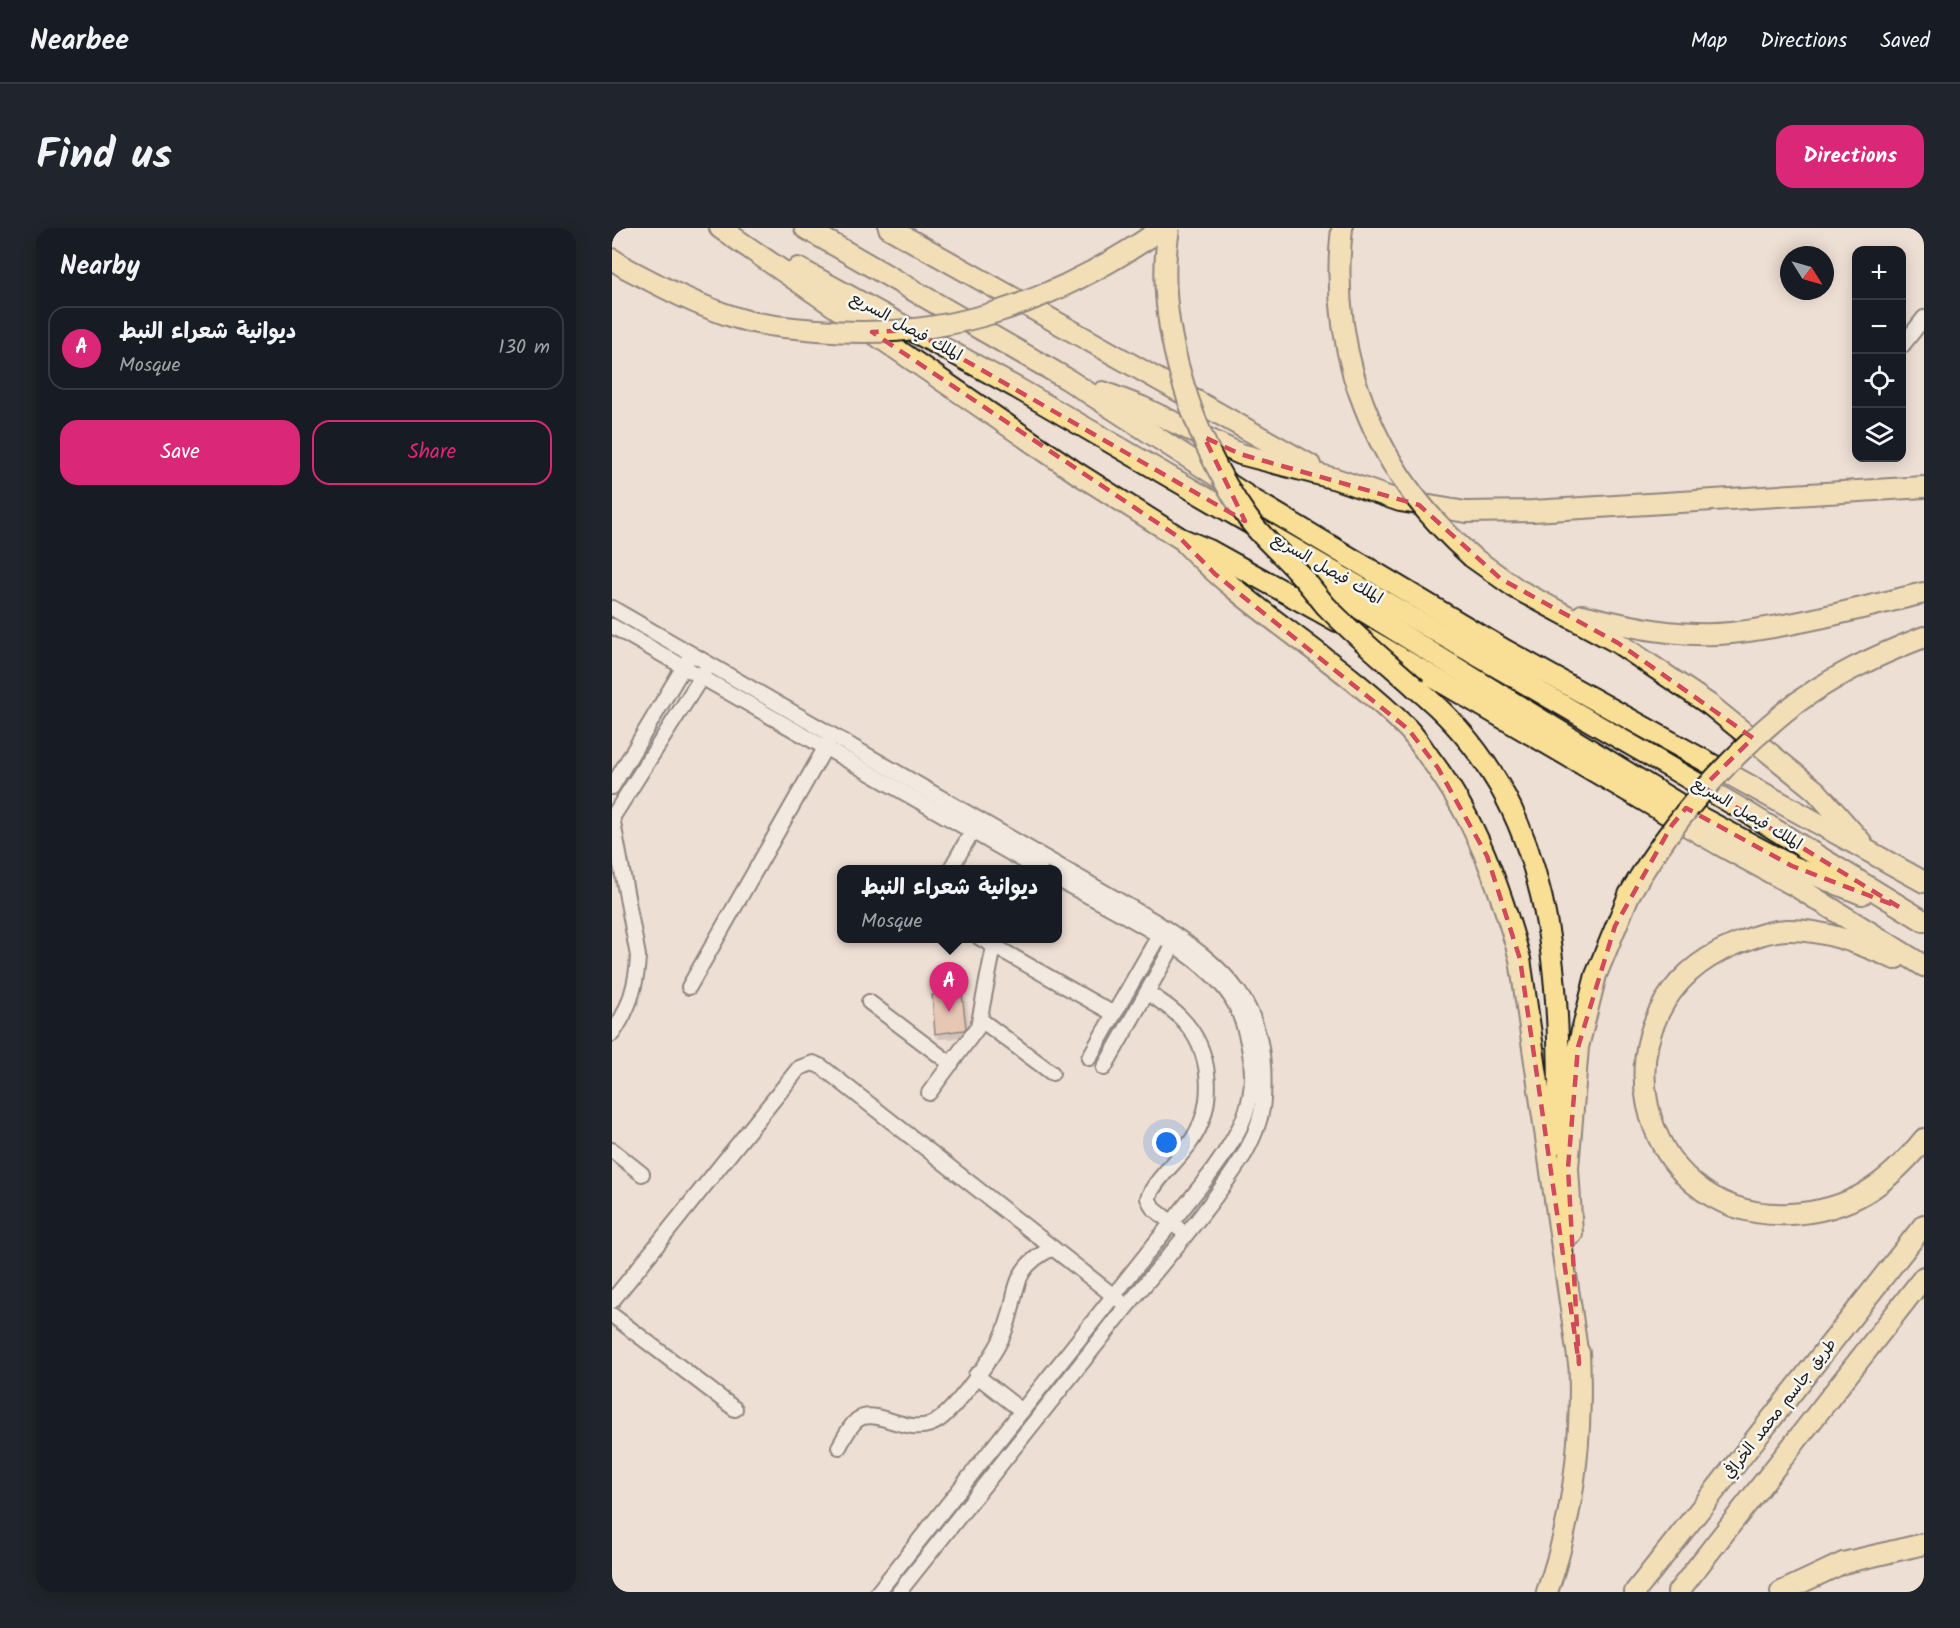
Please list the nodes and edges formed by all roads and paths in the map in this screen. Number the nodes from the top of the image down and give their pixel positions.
1 (722, 228) edge
2 (805, 228) edge
3 (889, 228) edge
4 (1163, 228) edge
5 (1169, 228) edge
6 (1342, 228) edge
7 (619, 263) edge
8 (1924, 318) edge
9 (1906, 341) edge
10 (1067, 379) junction
11 (1336, 479) junction
12 (1924, 487) edge
13 (1180, 538) junction
14 (1296, 570) junction
15 (1924, 593) edge
16 (612, 608) edge
17 (1553, 608) junction
18 (612, 626) edge
19 (1924, 637) edge
20 (691, 654) junction
21 (709, 665) junction
22 (683, 668) junction
23 (701, 677) junction
24 (828, 742) junction
25 (612, 787) edge
26 (612, 817) edge
27 (975, 826) junction
28 (1867, 850) junction
29 (953, 865) edge
30 (1033, 865) edge
31 (1049, 865) edge
32 (616, 872) edge
33 (1062, 872) edge
34 (1062, 882) edge
35 (1924, 882) edge
36 (1899, 907) junction
37 (1924, 921) edge
38 (1158, 937) junction
39 (988, 943) edge
40 (994, 946) junction
41 (1173, 946) junction
42 (1924, 966) edge
43 (1924, 971) edge
44 (689, 987) dead end
45 (1147, 992) junction
46 (869, 1002) dead end
47 (1114, 1014) junction
48 (981, 1020) junction
49 (1106, 1028) junction
50 (612, 1034) edge
51 (1122, 1036) junction
52 (1089, 1058) dead end
53 (951, 1064) junction
54 (1104, 1068) dead end
55 (1052, 1073) dead end
56 (929, 1093) dead end
57 (1924, 1140) edge
58 (612, 1150) edge
59 (1568, 1168) junction
60 (642, 1174) dead end
61 (1172, 1222) junction
62 (1924, 1225) edge
63 (1185, 1233) junction
64 (1053, 1248) junction
65 (1924, 1277) edge
66 (1114, 1296) junction
67 (612, 1301) edge
68 (1127, 1306) junction
69 (612, 1315) edge
70 (1580, 1364) junction
71 (976, 1375) junction
72 (735, 1409) dead end
73 (1022, 1411) junction
74 (839, 1447) dead end
75 (1924, 1544) edge
76 (878, 1592) edge
77 (899, 1592) edge
78 (1547, 1592) edge
79 (1635, 1592) edge
80 (1678, 1592) edge
81 (1781, 1592) edge

1 - 13 highway
1 - 36 highway, الملك فيصل السريع
2 - 10 highway, الملك فيصل السريع
3 - 11 highway
4 - 7 highway, bridge
5 - 14 highway, bridge
6 - 17 highway, bridge
8 - 9 street
10 - 11 highway
10 - 28 highway, الملك فيصل السريع
11 - 12 highway
13 - 42 highway
13 - 70 highway
14 - 36 highway
14 - 59 highway, bridge
15 - 17 highway
16 - 20 street
17 - 28 highway
18 - 22 street
19 - 59 highway, bridge
20 - 21 street
20 - 22 street
21 - 23 street
21 - 24 street
22 - 23 street
22 - 25 street
23 - 24 street
23 - 26 street
24 - 27 street
24 - 44 street
26 - 32 street
27 - 29 street
27 - 30 street
27 - 31 street
28 - 35 highway, الملك فيصل السريع
32 - 50 street
33 - 63 street
34 - 38 street
36 - 37 highway, الملك فيصل السريع
38 - 41 street
38 - 47 street
39 - 40 street
40 - 47 street
40 - 48 street
41 - 45 street
41 - 61 street
43 - 57 highway
45 - 51 street
45 - 61 street
46 - 53 street
47 - 49 street
48 - 53 street
48 - 55 street
49 - 51 street
49 - 52 street
51 - 54 street
53 - 56 street
58 - 60 street
59 - 70 highway
61 - 63 street
61 - 66 street
62 - 79 highway, طريق جاسم محمد الخرافي
63 - 68 street
64 - 66 street
64 - 67 street
64 - 71 street
65 - 80 highway, طريق جاسم محمد الخرافي
66 - 68 street
66 - 73 street
68 - 77 street
69 - 72 street
70 - 78 highway
71 - 73 street
71 - 74 street
73 - 76 street
75 - 81 highway

